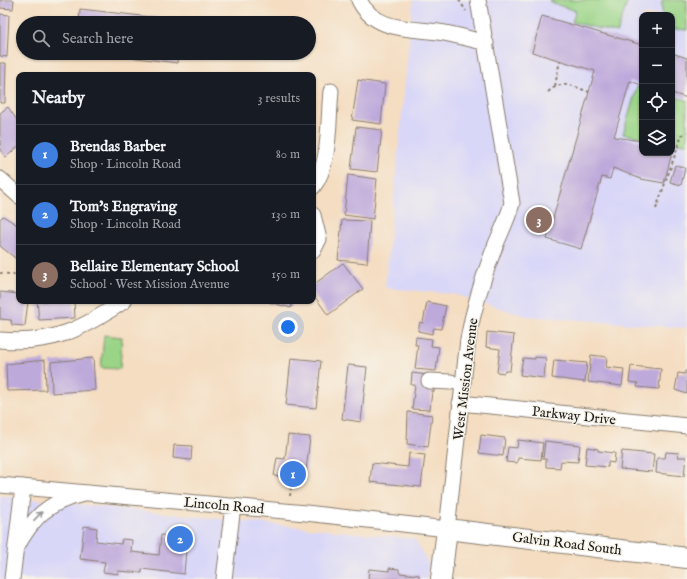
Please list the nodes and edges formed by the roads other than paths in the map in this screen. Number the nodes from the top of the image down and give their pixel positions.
1 (359, 0) edge
2 (478, 0) edge
3 (486, 43) junction
4 (331, 91) dead end
5 (0, 179) edge
6 (316, 183) edge
7 (16, 193) edge
8 (316, 225) edge
9 (316, 246) edge
10 (114, 304) edge
11 (0, 340) edge
12 (429, 381) dead end
13 (451, 382) dead end
14 (460, 403) junction
15 (687, 426) edge
16 (0, 485) edge
17 (23, 487) junction
18 (87, 493) junction
19 (233, 506) junction
20 (447, 529) junction
21 (16, 548) junction
22 (683, 558) edge
23 (12, 579) edge
24 (224, 579) edge
25 (441, 579) edge

1 - 3 street
2 - 3 street, West Mission Avenue
3 - 14 street, West Mission Avenue
4 - 6 street
5 - 7 street
8 - 9 street
10 - 11 street
12 - 13 street
14 - 15 street, Parkway Drive
14 - 20 street, West Mission Avenue
16 - 17 street, Lincoln Road
17 - 18 street, Lincoln Road
17 - 21 street
18 - 19 street, Lincoln Road
21 -> 18 street
19 - 20 street, Lincoln Road
19 - 24 street
20 - 22 main road, Galvin Road South
20 - 25 main road, West Mission Avenue
21 - 23 street

